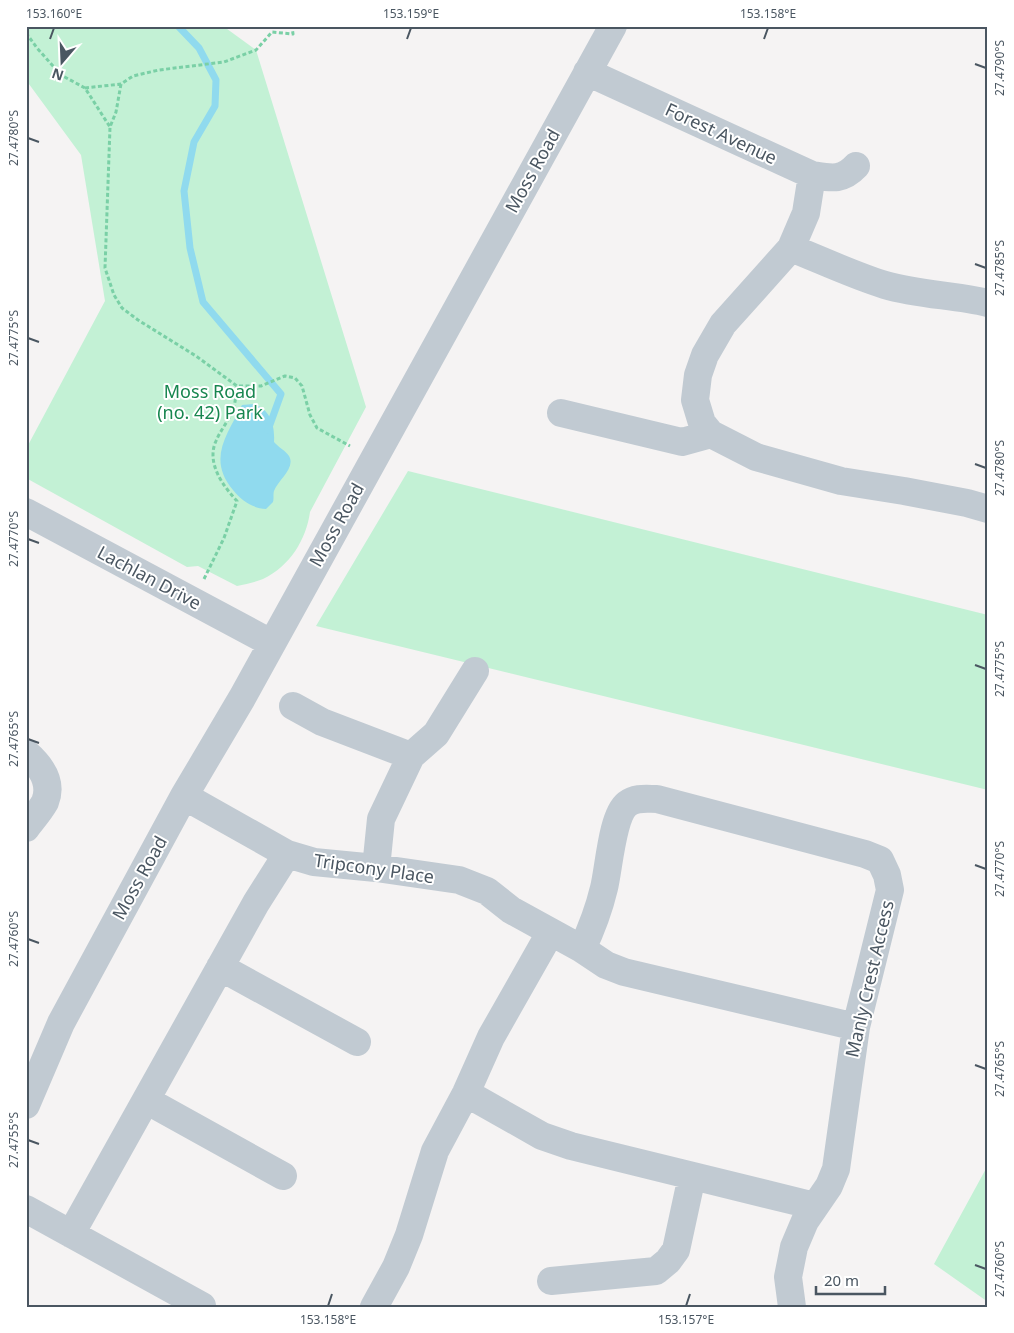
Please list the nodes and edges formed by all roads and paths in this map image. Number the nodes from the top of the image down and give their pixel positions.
1 (292, 26) edge
2 (612, 26) edge
3 (26, 34) edge
4 (587, 72) junction
5 (121, 84) junction
6 (85, 88) junction
7 (110, 127) junction
8 (856, 166) dead end
9 (812, 175) junction
10 (791, 248) junction
11 (988, 304) edge
12 (237, 386) junction
13 (561, 413) dead end
14 (711, 434) junction
15 (350, 446) dead end
16 (988, 509) edge
17 (30, 522) edge
18 (200, 586) dead end
19 (271, 643) junction
20 (475, 671) dead end
21 (293, 706) dead end
22 (26, 753) edge
23 (411, 756) junction
24 (184, 796) junction
25 (26, 828) edge
26 (287, 854) junction
27 (376, 868) junction
28 (550, 933) junction
29 (582, 949) junction
30 (220, 967) junction
31 (61, 1023) junction
32 (856, 1028) junction
33 (357, 1042) dead end
34 (26, 1064) edge
35 (466, 1093) junction
36 (146, 1100) junction
37 (26, 1105) edge
38 (283, 1176) dead end
39 (692, 1176) junction
40 (815, 1206) junction
41 (26, 1208) edge
42 (71, 1234) junction
43 (550, 1281) dead end
44 (202, 1306) edge
45 (374, 1307) edge
46 (792, 1307) edge

1 - 5 path
2 - 4 street, Moss Road
3 - 6 path
4 - 9 street, Forest Avenue
4 - 19 street, Moss Road
5 - 6 path
5 - 7 path
6 - 7 path
7 - 12 path
8 - 9 street, Forest Avenue
9 - 10 street
10 - 11 street
10 - 14 street
12 - 15 path
12 - 18 path
13 - 14 street
14 - 16 street
17 - 19 street, Lachlan Drive
19 - 24 street, Moss Road
20 - 23 street
21 - 23 street
22 - 25 street
23 - 27 street
24 - 26 street, Tripcony Place
24 - 31 street, Moss Road
26 - 27 street, Tripcony Place
26 - 30 street
27 - 28 street, Tripcony Place
28 - 29 street, Tripcony Place
28 - 35 street
29 - 32 street, Tripcony Place
29 - 32 street, Manly Crest Access
30 - 33 street
30 - 36 street
31 - 34 street, Moss Road
31 - 37 street, Moss Road
32 - 40 street, Manly Crest Access
35 - 39 street
35 - 45 street
36 - 38 street
36 - 42 street
39 - 40 street
39 - 43 street
40 - 46 street, Manly Crest Access
41 - 42 street
42 - 44 street

